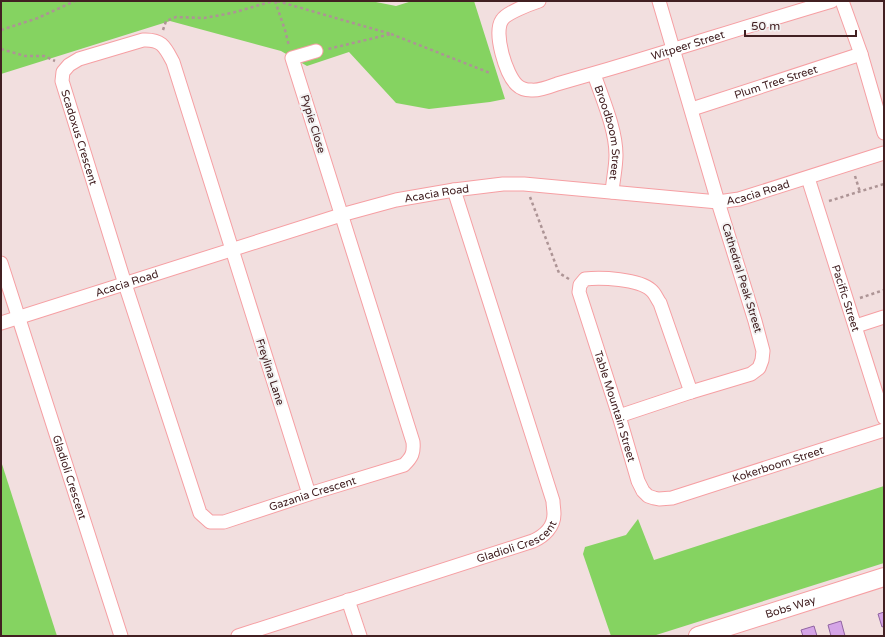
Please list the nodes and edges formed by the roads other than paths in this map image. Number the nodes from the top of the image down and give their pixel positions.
1 (539, 1) edge
2 (659, 1) edge
3 (832, 1) edge
4 (842, 1) edge
5 (673, 50) junction
6 (316, 51) road end
7 (861, 54) junction
8 (594, 74) junction
9 (692, 109) junction
10 (884, 133) edge
11 (884, 154) edge
12 (808, 178) junction
13 (454, 190) junction
14 (612, 192) junction
15 (718, 202) junction
16 (341, 215) junction
17 (232, 250) junction
18 (1, 263) edge
19 (125, 284) junction
20 (884, 317) edge
21 (18, 318) junction
22 (1, 323) edge
23 (856, 326) junction
24 (691, 392) junction
25 (619, 416) junction
26 (884, 418) edge
27 (884, 430) edge
28 (309, 494) junction
29 (672, 498) joint
30 (884, 577) edge
31 (348, 600) junction
32 (121, 636) edge
33 (238, 636) edge
34 (360, 636) edge
35 (698, 636) edge

1 - 8 street, Witpeer Street
2 - 5 street, Cathedral Peak Street
3 - 5 street, Witpeer Street
4 - 7 street
5 - 8 street, Witpeer Street
5 - 9 street, Cathedral Peak Street
6 - 16 street, Pypie Close
7 - 9 street, Plum Tree Street
7 - 10 street
8 - 14 street, Broodboom Street
9 - 15 street, Cathedral Peak Street
11 - 12 street, Acacia Road
12 - 15 street, Acacia Road
12 - 23 street, Pacific Street
13 - 14 street, Acacia Road
13 - 16 street, Acacia Road
13 - 31 street, Gladioli Crescent
14 - 15 street, Acacia Road
15 - 24 street, Cathedral Peak Street
16 - 17 street, Acacia Road
16 - 28 street, Gazania Crescent
17 - 19 street, Acacia Road
17 - 19 street, Scadoxus Crescent
17 - 28 street, Freylina Lane
18 - 21 street, Gladioli Crescent
19 - 21 street, Acacia Road
19 - 28 street, Gazania Crescent
20 - 23 street
21 - 22 street, Acacia Road
21 - 32 street, Gladioli Crescent
23 - 26 street, Pacific Street
24 - 25 street, Cathedral Peak Street
24 - 25 street, Table Mountain Street
25 - 29 street, Table Mountain Street
27 - 29 street, Kokerboom Street
30 - 35 street, Bobs Way
31 - 33 street, Gladioli Crescent
31 - 34 street

